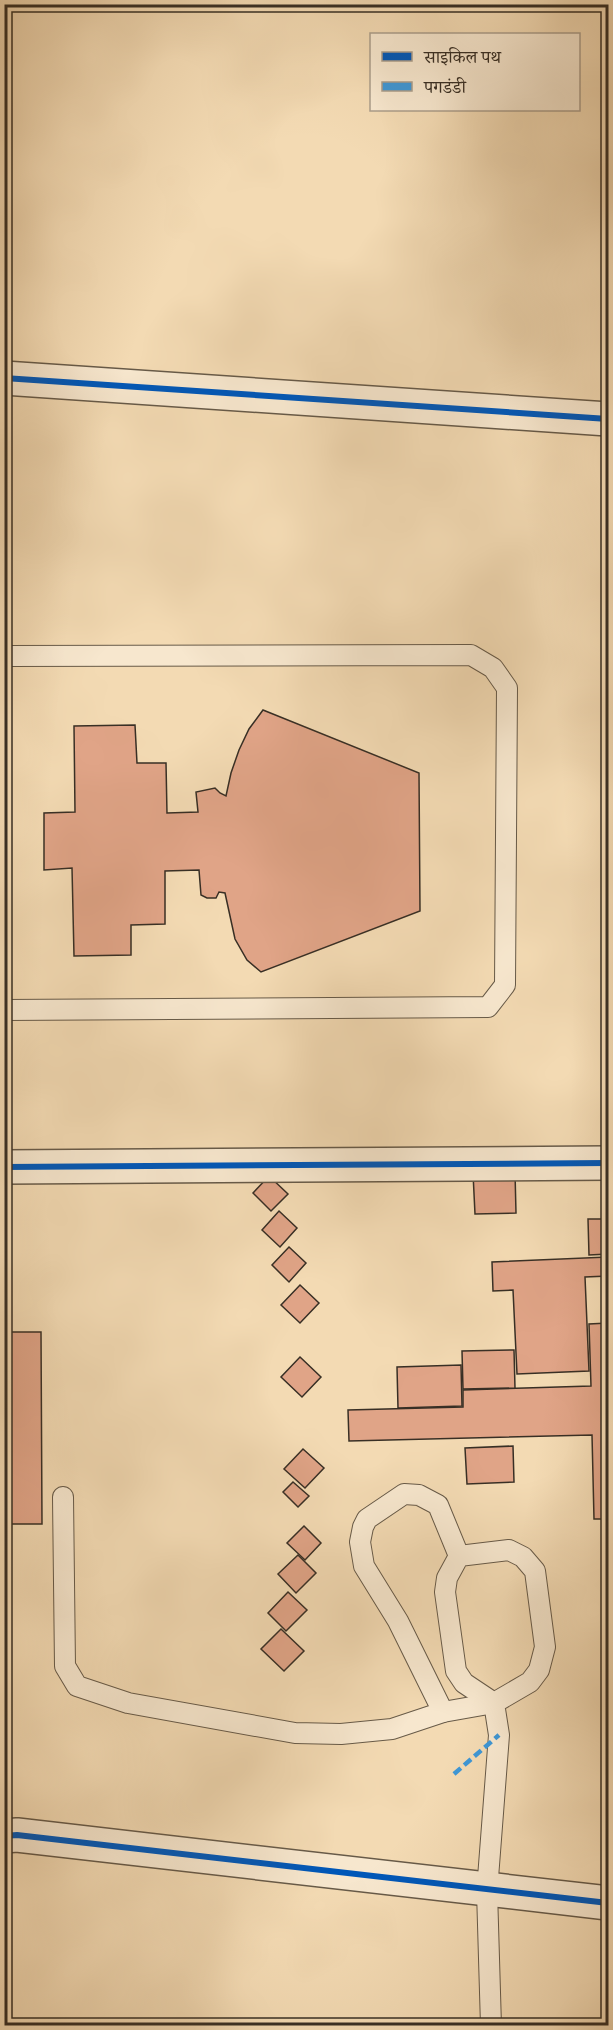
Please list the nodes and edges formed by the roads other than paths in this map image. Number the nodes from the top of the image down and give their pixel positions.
1 (4, 378) edge
2 (609, 419) edge
3 (4, 656) edge
4 (4, 1010) edge
5 (609, 1163) edge
6 (4, 1167) edge
7 (63, 1497) dead end
8 (459, 1556) junction
9 (494, 1703) junction
10 (443, 1712) junction
11 (4, 1836) edge
12 (487, 1891) junction
13 (609, 1903) edge
14 (490, 2025) edge

1 - 2 street
3 - 4 lane
5 - 6 street
7 - 10 lane
8 - 9 lane
8 - 9 lane
8 - 10 lane
9 - 10 lane
9 - 12 lane
11 - 12 street
12 - 13 street
12 - 14 lane

